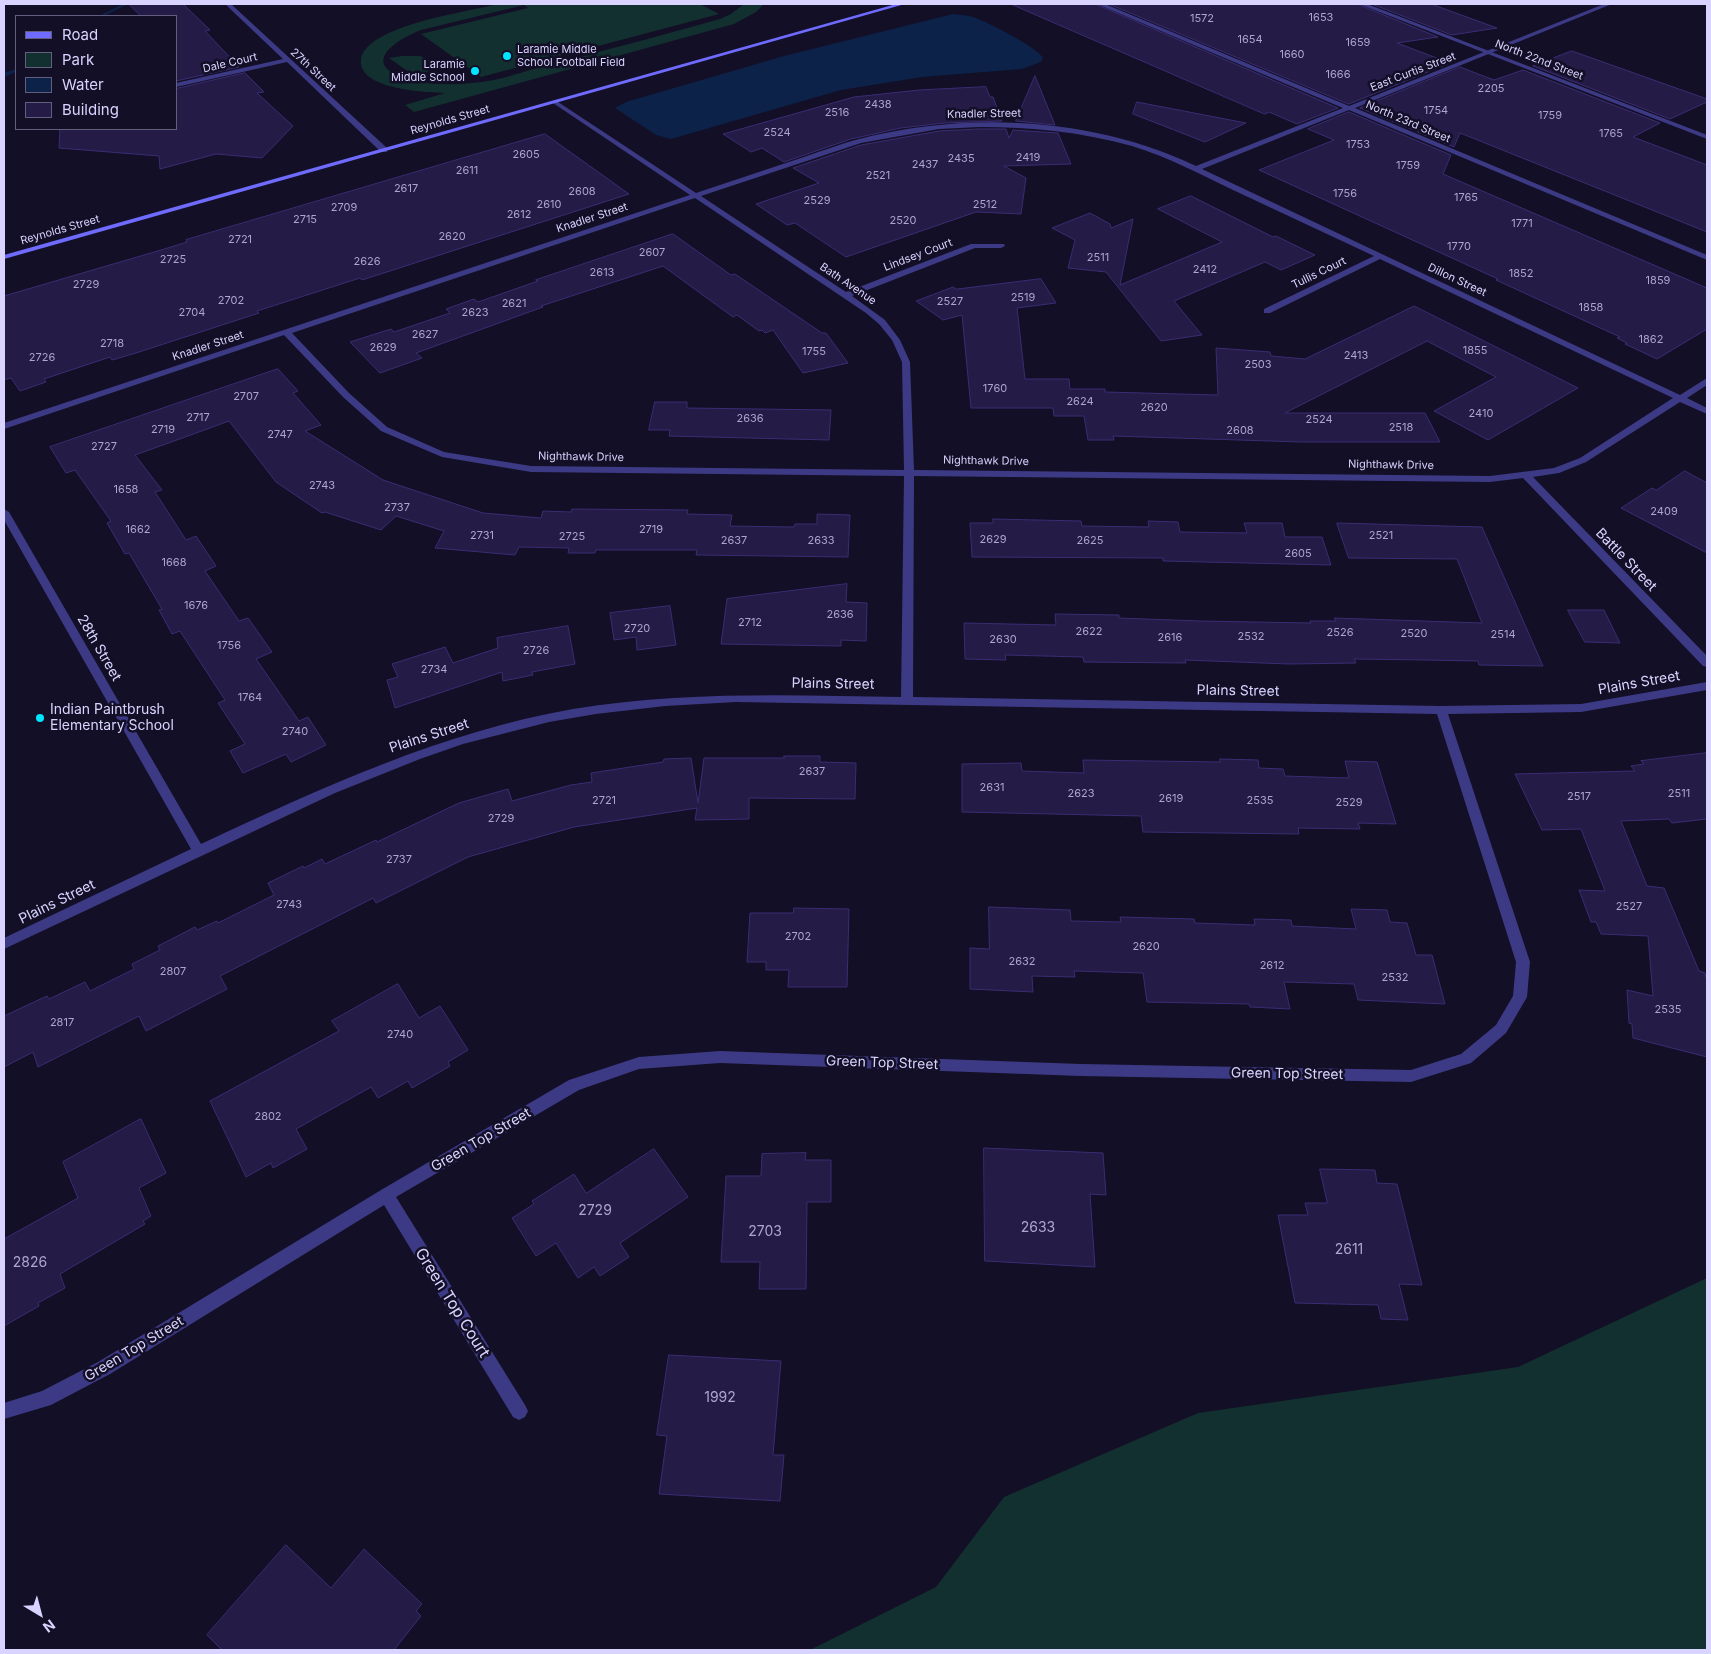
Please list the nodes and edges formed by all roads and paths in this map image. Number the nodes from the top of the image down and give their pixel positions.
1 (228, 4) edge
2 (902, 4) edge
3 (1100, 4) edge
4 (1362, 4) edge
5 (1609, 4) edge
6 (1490, 53) junction
7 (288, 60) junction
8 (178, 85) edge
9 (555, 102) junction
10 (1347, 109) junction
11 (1707, 136) edge
12 (384, 150) junction
13 (1196, 168) junction
14 (696, 196) junction
15 (1001, 246) dead end
16 (1381, 256) junction
17 (4, 257) edge
18 (1707, 258) edge
19 (846, 296) junction
20 (1267, 311) dead end
21 (286, 332) junction
22 (1707, 381) edge
23 (1680, 398) junction
24 (1707, 411) edge
25 (4, 426) edge
26 (909, 472) junction
27 (1526, 475) junction
28 (4, 512) edge
29 (1707, 663) edge
30 (1707, 686) edge
31 (907, 701) junction
32 (1441, 710) junction
33 (199, 850) junction
34 (4, 944) edge
35 (386, 1195) junction
36 (4, 1411) edge
37 (519, 1411) dead end

1 - 7 street, 27th Street
2 - 9 main road, Reynolds Street
3 - 10 street, North 23rd Street
4 - 6 street, North 22nd Street
5 - 6 street, East Curtis Street
6 - 10 street, East Curtis Street
6 - 11 street, North 22nd Street
7 - 8 street, Dale Court
7 - 12 street, 27th Street
9 - 12 main road, Reynolds Street
9 - 14 street, Bath Avenue
10 - 13 street, East Curtis Street
10 - 18 street, North 23rd Street
12 - 17 main road, Reynolds Street
13 - 14 street, Knadler Street
13 - 16 street, Dillon Street
14 - 19 street, Bath Avenue
14 - 21 street, Knadler Street
15 - 19 street, Lindsey Court
16 - 20 street, Tullis Court
16 - 23 street, Dillon Street
19 - 26 street, Bath Avenue
21 - 25 street, Knadler Street
21 - 26 street, Nighthawk Drive
22 - 23 street, Nighthawk Drive
23 - 24 street, Dillon Street
23 - 27 street, Nighthawk Drive
26 - 27 street, Nighthawk Drive
26 - 31 street, Bath Avenue
27 - 29 street, Battle Street
28 - 33 street, 28th Street
30 - 32 street, Plains Street
31 - 32 street, Plains Street
31 - 33 street, Plains Street
32 - 35 street, Green Top Street
33 - 34 street, Plains Street
35 - 36 street, Green Top Street
35 - 37 street, Green Top Court

